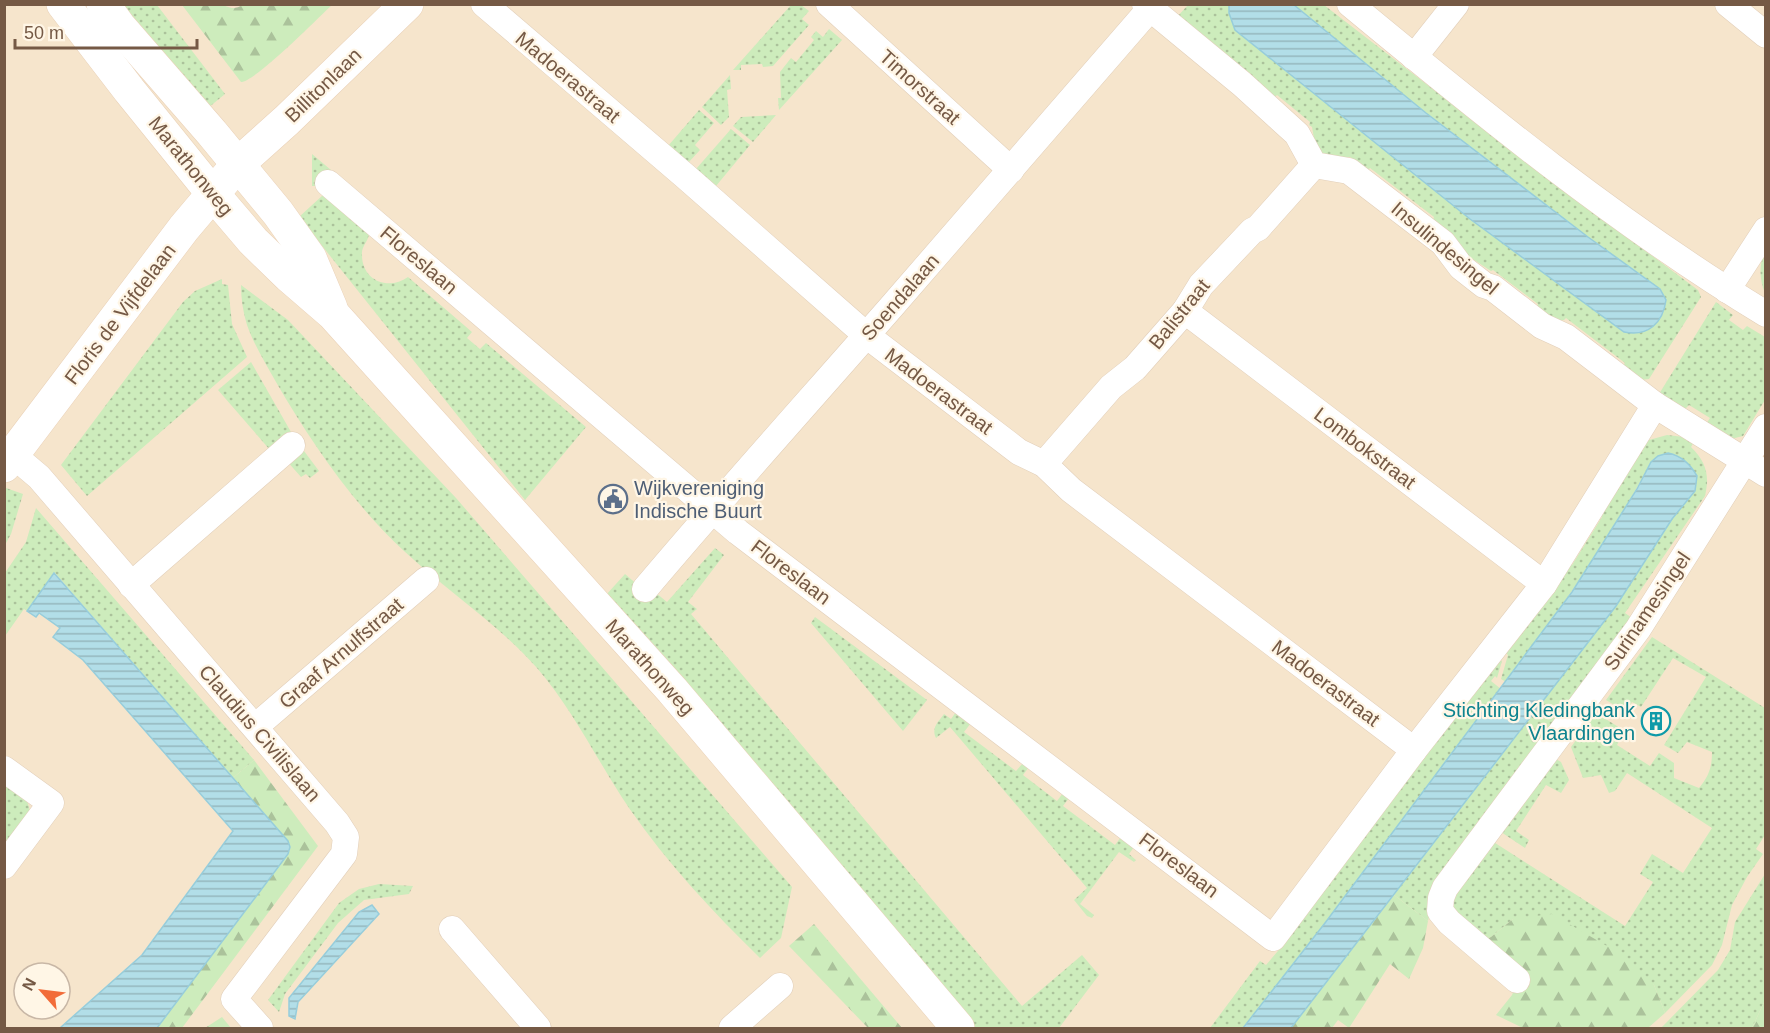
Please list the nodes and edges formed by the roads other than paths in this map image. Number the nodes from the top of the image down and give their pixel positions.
1 (63, 4) edge
2 (103, 4) edge
3 (407, 4) edge
4 (484, 4) edge
5 (828, 4) edge
6 (1350, 4) edge
7 (1456, 4) edge
8 (1728, 4) edge
9 (1150, 6) edge
10 (1766, 35) edge
11 (1414, 57) junction
12 (238, 164) junction
13 (1314, 165) junction
14 (1011, 170) junction
15 (328, 183) dead end
16 (213, 194) junction
17 (1766, 230) edge
18 (1727, 290) junction
19 (1185, 311) junction
20 (333, 314) junction
21 (1766, 314) edge
22 (866, 335) junction
23 (1654, 405) junction
24 (1766, 427) edge
25 (292, 445) dead end
26 (9, 461) edge
27 (1044, 464) junction
28 (1755, 467) edge
29 (712, 510) junction
30 (426, 580) dead end
31 (1544, 584) junction
32 (131, 585) junction
33 (645, 589) dead end
34 (255, 727) junction
35 (1414, 750) junction
36 (4, 769) edge
37 (4, 867) edge
38 (452, 929) dead end
39 (1517, 980) dead end
40 (780, 986) dead end
41 (260, 1029) edge
42 (538, 1029) edge
43 (732, 1029) edge
44 (958, 1029) edge

1 - 16 main road, Marathonweg
2 - 12 main road, Marathonweg
3 - 12 main road, Billitonlaan
4 - 22 street, Madoerastraat
5 - 14 street, Timorstraat
6 - 11 street
7 - 11 street
8 - 10 street
9 - 13 street
9 - 14 street, Soendalaan
11 - 18 street
12 - 16 main road, Floris de Vijfdelaan
12 - 20 main road, Marathonweg
13 - 19 street, Balistraat
13 - 23 street, Insulindesingel
14 - 22 street, Soendalaan
15 - 29 street, Floreslaan
16 - 20 main road, Marathonweg
16 - 26 main road, Floris de Vijfdelaan
17 - 18 street
18 - 21 street
19 - 27 street, Balistraat
19 - 31 street, Lombokstraat
20 - 44 main road, Marathonweg
22 - 27 street, Madoerastraat
22 - 29 street, Soendalaan
23 - 28 street, Insulindesingel
23 - 31 street
24 - 28 street, Surinamesingel
25 - 32 street
26 - 32 street, Claudius Civilislaan
27 - 35 street, Madoerastraat
28 - 39 street, Surinamesingel
29 - 33 street, Soendalaan
29 - 35 street, Floreslaan
30 - 34 street, Graaf Arnulfstraat
31 - 35 street
32 - 34 street, Claudius Civilislaan
34 - 41 street, Claudius Civilislaan
36 - 37 street
38 - 42 street
40 - 43 street

